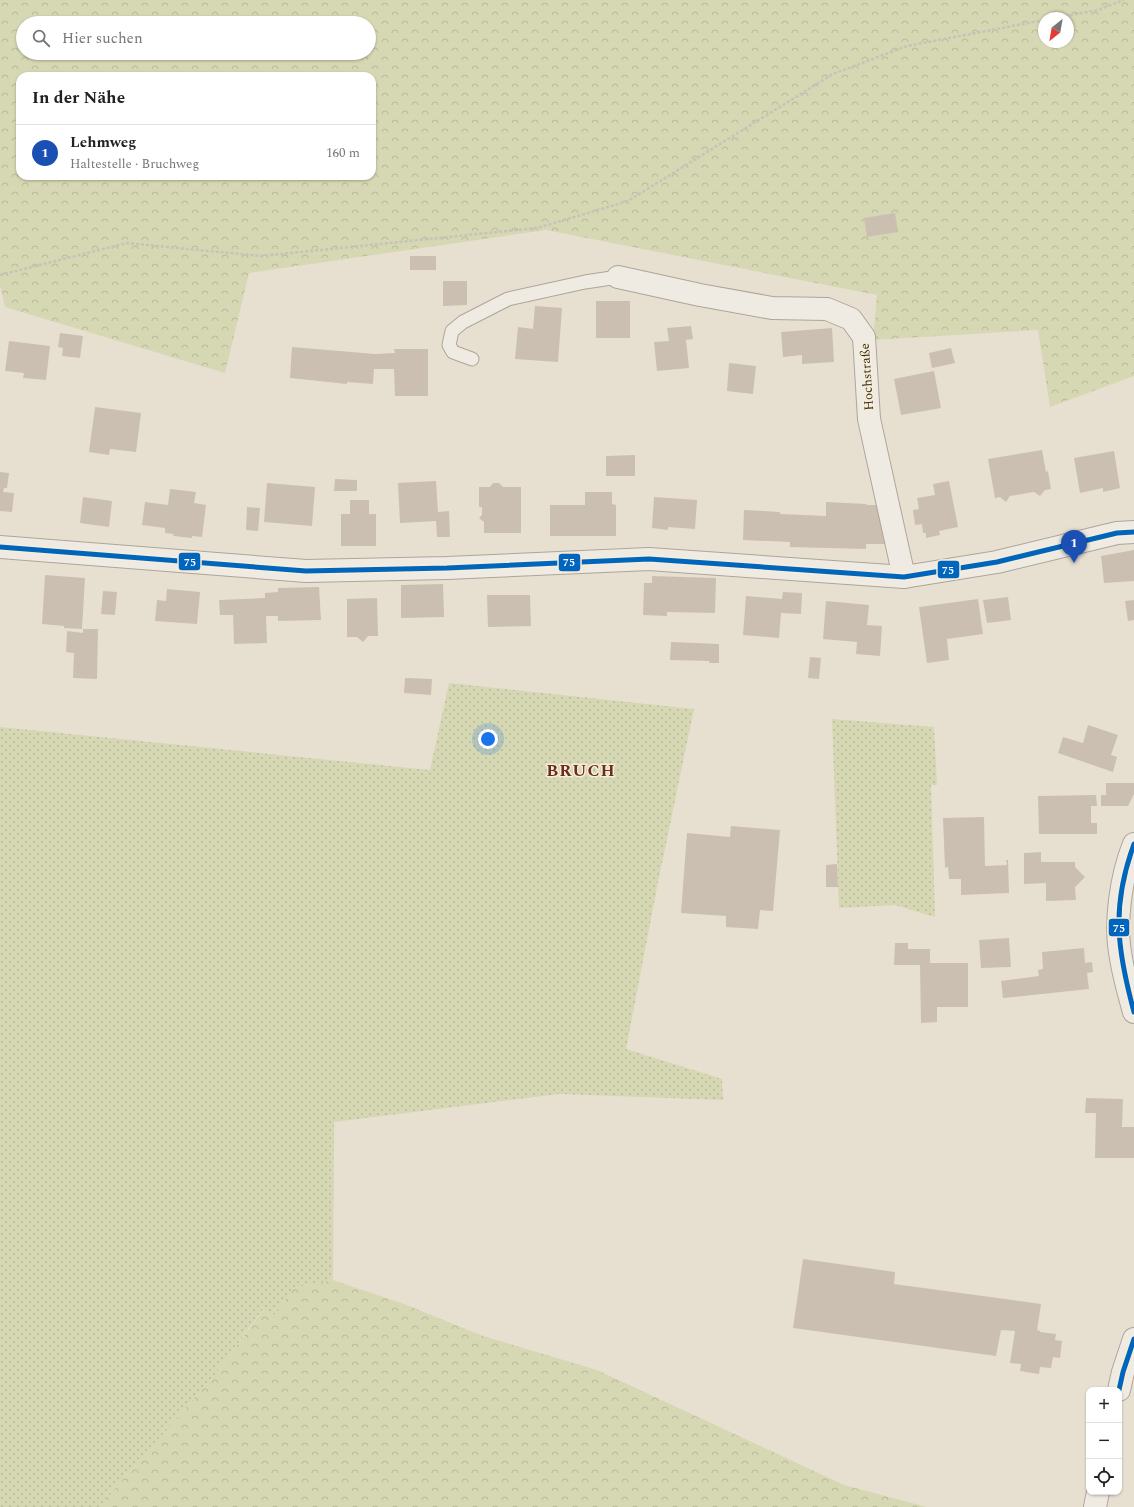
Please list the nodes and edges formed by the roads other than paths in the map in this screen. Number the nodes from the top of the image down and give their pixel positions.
1 (618, 277) joint
2 (472, 360) dead end
3 (1134, 532) edge
4 (0, 547) edge
5 (904, 578) junction
6 (1134, 844) edge
7 (1134, 1012) edge
8 (1134, 1339) edge
9 (1120, 1387) edge
10 (1097, 1495) edge
11 (1095, 1507) edge

1 - 2 lane
1 - 5 street, Hochstraße
3 - 5 street
4 - 5 street
6 - 7 street
8 - 9 street
10 - 11 street

